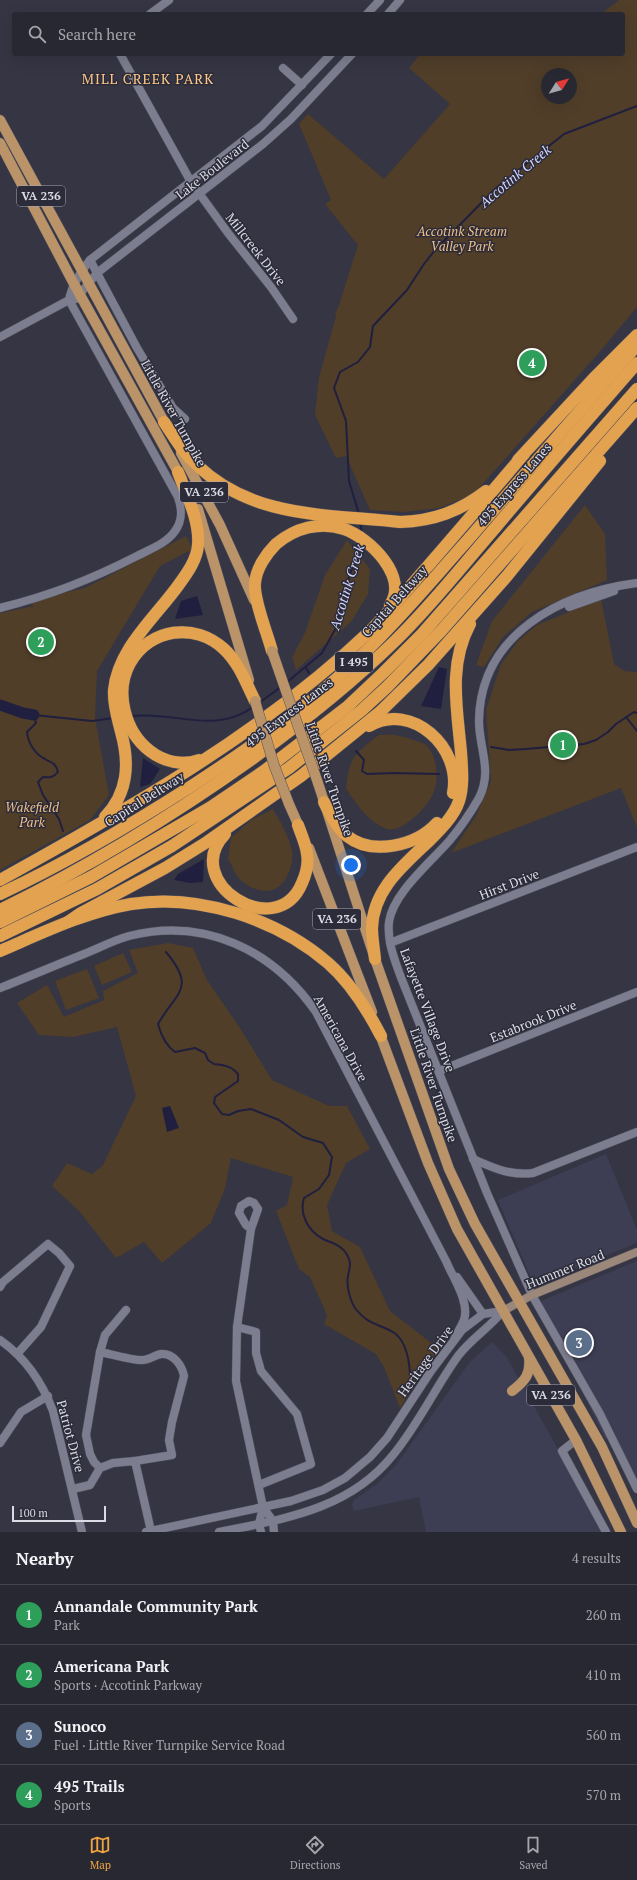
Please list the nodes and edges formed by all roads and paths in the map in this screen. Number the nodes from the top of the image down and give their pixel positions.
1 (169, 0) edge
2 (380, 0) edge
3 (400, 0) edge
4 (153, 12) edge
5 (369, 12) edge
6 (390, 12) edge
7 (121, 56) edge
8 (329, 56) edge
9 (350, 56) edge
10 (283, 68) dead end
11 (302, 85) junction
12 (0, 120) edge
13 (0, 143) edge
14 (191, 182) junction
15 (199, 194) junction
16 (90, 260) junction
17 (81, 272) junction
18 (97, 274) junction
19 (88, 283) junction
20 (74, 284) junction
21 (80, 295) junction
22 (69, 300) junction
23 (293, 319) dead end
24 (637, 335) edge
25 (0, 336) edge
26 (637, 346) edge
27 (637, 363) edge
28 (637, 389) edge
29 (637, 408) edge
30 (185, 419) dead end
31 (164, 422) junction
32 (613, 435) junction
33 (524, 454) junction
34 (178, 472) junction
35 (325, 520) junction
36 (637, 584) edge
37 (496, 587) junction
38 (0, 608) edge
39 (369, 631) junction
40 (272, 651) junction
41 (244, 673) junction
42 (119, 690) junction
43 (255, 701) joint
44 (345, 742) junction
45 (218, 751) junction
46 (324, 802) junction
47 (243, 817) junction
48 (298, 825) junction
49 (61, 846) junction
50 (637, 847) edge
51 (0, 880) edge
52 (0, 894) edge
53 (0, 910) edge
54 (0, 922) edge
55 (68, 922) junction
56 (0, 936) edge
57 (390, 944) junction
58 (0, 951) edge
59 (375, 959) junction
60 (0, 988) edge
61 (637, 992) edge
62 (381, 1036) junction
63 (438, 1071) junction
64 (637, 1132) edge
65 (473, 1159) junction
66 (251, 1228) dead end
67 (637, 1252) edge
68 (446, 1261) junction
69 (0, 1287) edge
70 (532, 1295) junction
71 (519, 1302) junction
72 (126, 1310) dead end
73 (503, 1311) junction
74 (483, 1314) junction
75 (237, 1327) junction
76 (0, 1340) edge
77 (454, 1340) junction
78 (100, 1352) junction
79 (17, 1354) junction
80 (528, 1354) junction
81 (512, 1391) dead end
82 (48, 1396) junction
83 (576, 1440) junction
84 (0, 1443) edge
85 (135, 1461) junction
86 (100, 1468) junction
87 (259, 1485) junction
88 (73, 1489) junction
89 (637, 1489) edge
90 (263, 1507) junction
91 (273, 1521) junction
92 (637, 1522) edge
93 (260, 1528) edge
94 (148, 1531) edge
95 (82, 1532) edge
96 (219, 1532) edge
97 (274, 1532) edge
98 (606, 1532) edge
99 (622, 1532) edge

1 - 4 street
2 - 5 street
3 - 6 street
7 - 14 street
8 - 11 street, Lake Boulevard
9 - 15 street, Lake Boulevard
10 - 11 street
11 - 14 street, Lake Boulevard
12 - 17 main road, Little River Turnpike / VA 236
13 - 20 main road, Little River Turnpike / VA 236
14 - 15 street, Millcreek Drive
14 - 16 street, Lake Boulevard
15 - 18 street, Lake Boulevard
15 - 23 street, Millcreek Drive
16 - 17 street, Lake Boulevard
16 - 18 street
17 - 19 main road, Little River Turnpike / VA 236
17 - 20 street, Lake Boulevard
18 - 19 street, Lake Boulevard
18 - 30 street
19 - 21 street, Lake Boulevard
19 - 31 main road, Little River Turnpike / VA 236
20 - 21 main road, Little River Turnpike / VA 236
20 - 22 street, Lake Boulevard
21 - 22 street
21 - 34 main road, Little River Turnpike / VA 236
22 - 25 street
22 - 38 street
24 - 33 highway
26 - 52 highway, Capital Beltway / I 495
27 - 53 highway, 495 Express Lanes / I 495
28 - 54 highway, I 495
29 - 32 highway
31 - 35 highway
31 - 40 main road, Little River Turnpike / VA 236
32 - 37 highway
32 - 56 highway
33 - 35 highway
33 - 39 highway
34 - 41 main road, Little River Turnpike / VA 236
34 - 42 highway
35 - 39 highway
35 - 40 highway
36 - 57 street, Lafayette Village Drive
37 - 44 highway
37 - 59 highway
39 - 45 highway
40 - 46 main road, Little River Turnpike / VA 236, bridge
41 - 42 highway
41 - 43 highway
42 - 45 highway
42 - 49 highway
43 - 48 main road, VA 236, bridge
44 - 46 highway
44 - 47 highway
45 - 49 highway
46 - 59 main road, Little River Turnpike / VA 236
47 - 48 highway
47 - 55 highway
48 - 62 main road, VA 236
49 - 51 highway
50 - 57 street, Hirst Drive
55 - 58 highway
55 - 62 highway
57 - 63 street, Lafayette Village Drive
59 - 71 main road, Little River Turnpike / VA 236
60 - 68 street, Americana Drive
61 - 63 street, Estabrook Drive
62 - 73 main road, VA 236
63 - 65 street, Lafayette Village Drive
64 - 65 street
65 - 70 street, Lafayette Village Drive
66 - 75 street
67 - 70 main road, Hummer Road
68 - 74 street, Americana Drive
68 - 77 street, Americana Drive
69 - 79 street
70 - 71 main road, Hummer Road
70 - 89 street, Lafayette Village Drive
71 - 73 main road, Hummer Road
71 - 92 main road, Little River Turnpike / VA 236
72 - 78 street
73 - 74 street, Heritage Drive
73 - 80 main road, VA 236
73 - 91 street, Heritage Drive
74 - 77 street, Heritage Drive
75 - 87 street
75 - 87 street
76 - 79 street, Patriot Drive
77 - 90 street, Heritage Drive
78 - 85 street
78 - 86 street
79 - 82 street, Patriot Drive
80 - 81 main road
80 - 83 main road, VA 236
82 - 84 street
82 - 88 street, Patriot Drive
83 - 98 street
83 - 99 main road, VA 236
85 - 86 street
85 - 94 street
86 - 88 street
87 - 90 street
88 - 95 street, Patriot Drive
90 - 91 street
90 - 93 street
90 - 94 street, Heritage Drive
91 - 93 street, Heritage Drive
91 - 97 street
93 - 96 street, Heritage Drive

